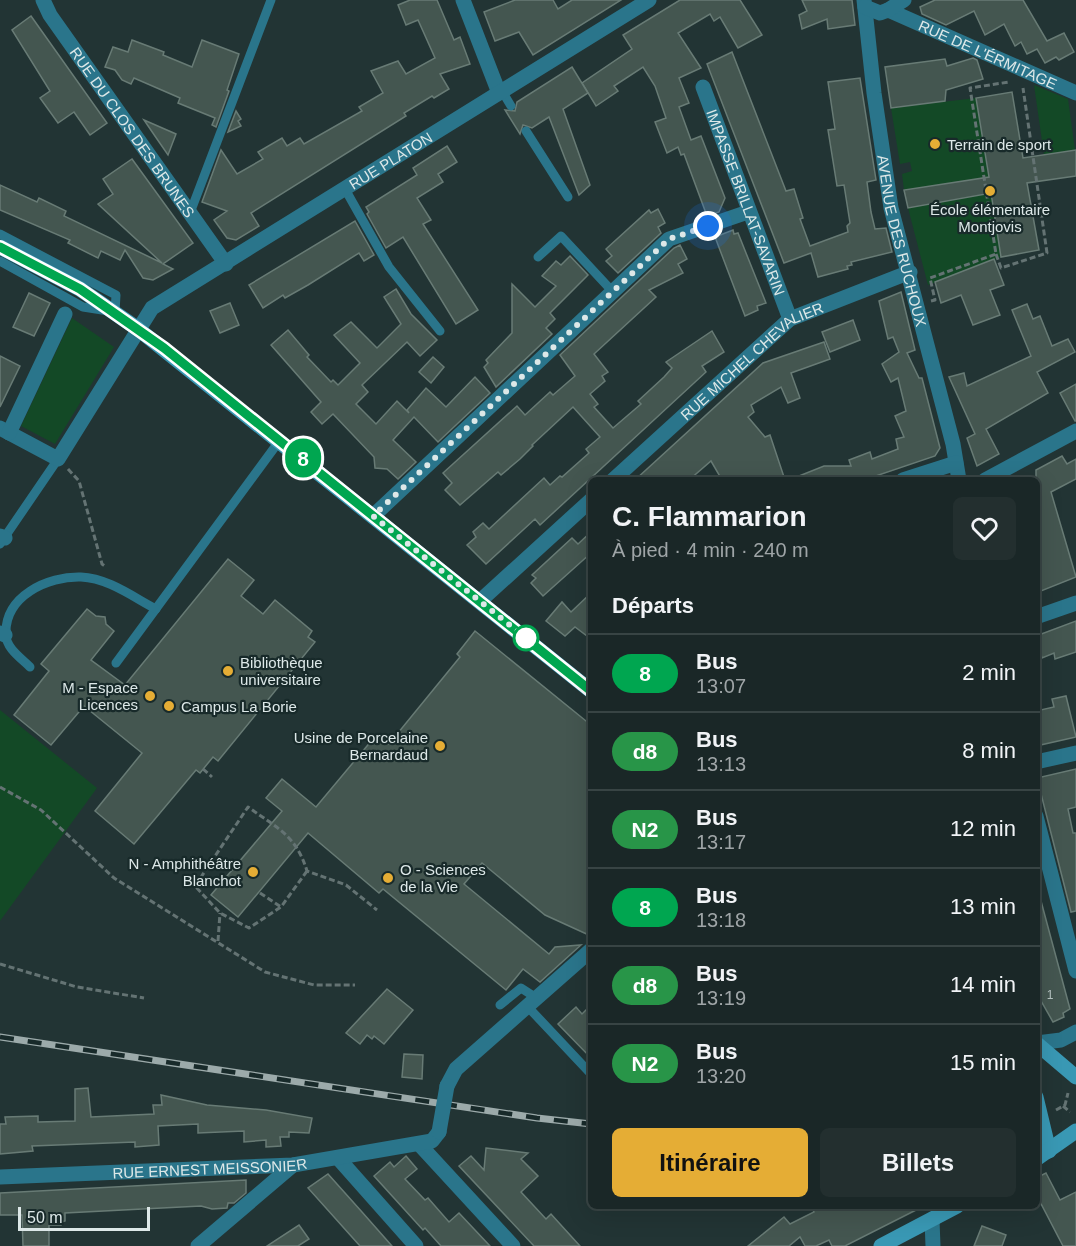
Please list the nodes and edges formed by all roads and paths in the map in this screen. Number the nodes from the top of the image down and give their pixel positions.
1 (44, 0) edge
2 (271, 0) edge
3 (463, 0) edge
4 (649, 0) edge
5 (904, 0) edge
6 (865, 4) edge
7 (888, 10) junction
8 (1031, 74) junction
9 (1012, 81) dead end
10 (703, 87) dead end
11 (500, 92) junction
12 (1076, 93) edge
13 (511, 106) dead end
14 (526, 131) dead end
15 (345, 189) junction
16 (568, 197) dead end
17 (748, 212) junction
18 (190, 213) junction
19 (0, 234) edge
20 (0, 247) edge
21 (996, 254) junction
22 (538, 257) dead end
23 (0, 261) edge
24 (226, 264) junction
25 (910, 272) junction
26 (613, 292) junction
27 (935, 300) dead end
28 (115, 312) junction
29 (65, 314) dead end
30 (790, 319) junction
31 (138, 328) junction
32 (440, 332) dead end
33 (4, 431) edge
34 (1076, 431) edge
35 (280, 440) junction
36 (58, 459) junction
37 (956, 463) junction
38 (616, 477) edge
39 (912, 477) edge
40 (958, 477) edge
41 (991, 477) edge
42 (588, 503) edge
43 (373, 516) junction
44 (2, 539) edge
45 (110, 570) dead end
46 (480, 601) junction
47 (1076, 603) edge
48 (156, 609) junction
49 (1040, 616) edge
50 (3, 634) edge
51 (116, 663) dead end
52 (30, 667) dead end
53 (588, 686) edge
54 (1076, 753) edge
55 (1040, 761) edge
56 (203, 769) dead end
57 (212, 777) dead end
58 (0, 787) edge
59 (1040, 832) edge
60 (308, 871) junction
61 (260, 893) dead end
62 (281, 907) junction
63 (377, 910) dead end
64 (220, 913) junction
65 (218, 942) junction
66 (588, 953) edge
67 (0, 964) edge
68 (1076, 971) edge
69 (355, 986) dead end
70 (144, 998) dead end
71 (533, 1003) junction
72 (500, 1005) dead end
73 (1076, 1032) edge
74 (1040, 1043) edge
75 (1040, 1046) edge
76 (588, 1070) edge
77 (1076, 1077) edge
78 (1068, 1093) dead end
79 (1064, 1106) junction
80 (1040, 1111) edge
81 (1070, 1112) dead end
82 (1041, 1115) junction
83 (1076, 1131) edge
84 (419, 1144) junction
85 (1043, 1155) edge
86 (338, 1158) junction
87 (293, 1165) junction
88 (0, 1177) edge
89 (952, 1209) edge
90 (932, 1220) junction
91 (198, 1246) edge
92 (416, 1246) edge
93 (513, 1246) edge
94 (881, 1246) edge
95 (933, 1246) edge

1 - 18 street, RUE DU CLOS DES BRUNES
2 - 18 lane
3 - 11 street
4 - 11 street, RUE PLATON
5 - 7 street
6 - 7 street, RUE DE L'ÉRMITAGE
6 - 25 street, AVENUE DES RUCHOUX
7 - 8 street, RUE DE L'ÉRMITAGE
8 - 12 street, RUE DE L'ÉRMITAGE
8 - 21 path
9 - 21 path
10 - 17 street, IMPASSE BRILLAT-SAVARIN
11 - 13 lane
11 - 15 street, RUE PLATON
14 - 16 lane
15 - 24 street, RUE PLATON
15 - 32 lane
17 - 26 street
17 - 30 street, IMPASSE BRILLAT-SAVARIN
18 - 24 street, RUE DU CLOS DES BRUNES
19 - 28 lane
20 - 28 street
21 - 27 path
22 - 26 lane
23 - 28 lane
24 - 31 street, RUE PLATON
25 - 30 street, RUE MICHEL CHEVALIER
25 - 37 street, AVENUE DES RUCHOUX
26 - 43 street
28 - 31 street
29 - 33 street
30 - 38 street, RUE MICHEL CHEVALIER
31 - 35 street
31 - 36 street, RUE PLATON
33 - 36 street
34 - 41 street
35 - 43 street
35 - 48 lane
36 - 44 lane
36 - 45 path
37 - 39 street
37 - 40 street, AVENUE DES RUCHOUX
42 - 46 street
43 - 46 street
46 - 53 street
47 - 49 street
48 - 50 lane
48 - 51 lane
50 - 52 lane
54 - 55 street
56 - 57 path
58 - 65 path
59 - 68 street
60 - 62 path
60 - 63 path
60 - 64 path
61 - 62 path
62 - 64 path
64 - 65 path
65 - 69 path
66 - 71 street
67 - 70 path
71 - 72 lane
71 - 76 lane
71 - 84 street, bridge
73 - 74 street
75 - 77 street
78 - 79 path
79 - 81 path
79 - 82 path
80 - 82 street
82 - 85 street
83 - 85 street
84 - 86 street, RUE ERNEST MEISSONIER
84 - 93 street
86 - 87 street, RUE ERNEST MEISSONIER
86 - 92 street
87 - 88 street, RUE ERNEST MEISSONIER
87 - 91 street
89 - 90 street
90 - 94 street
90 - 95 street

